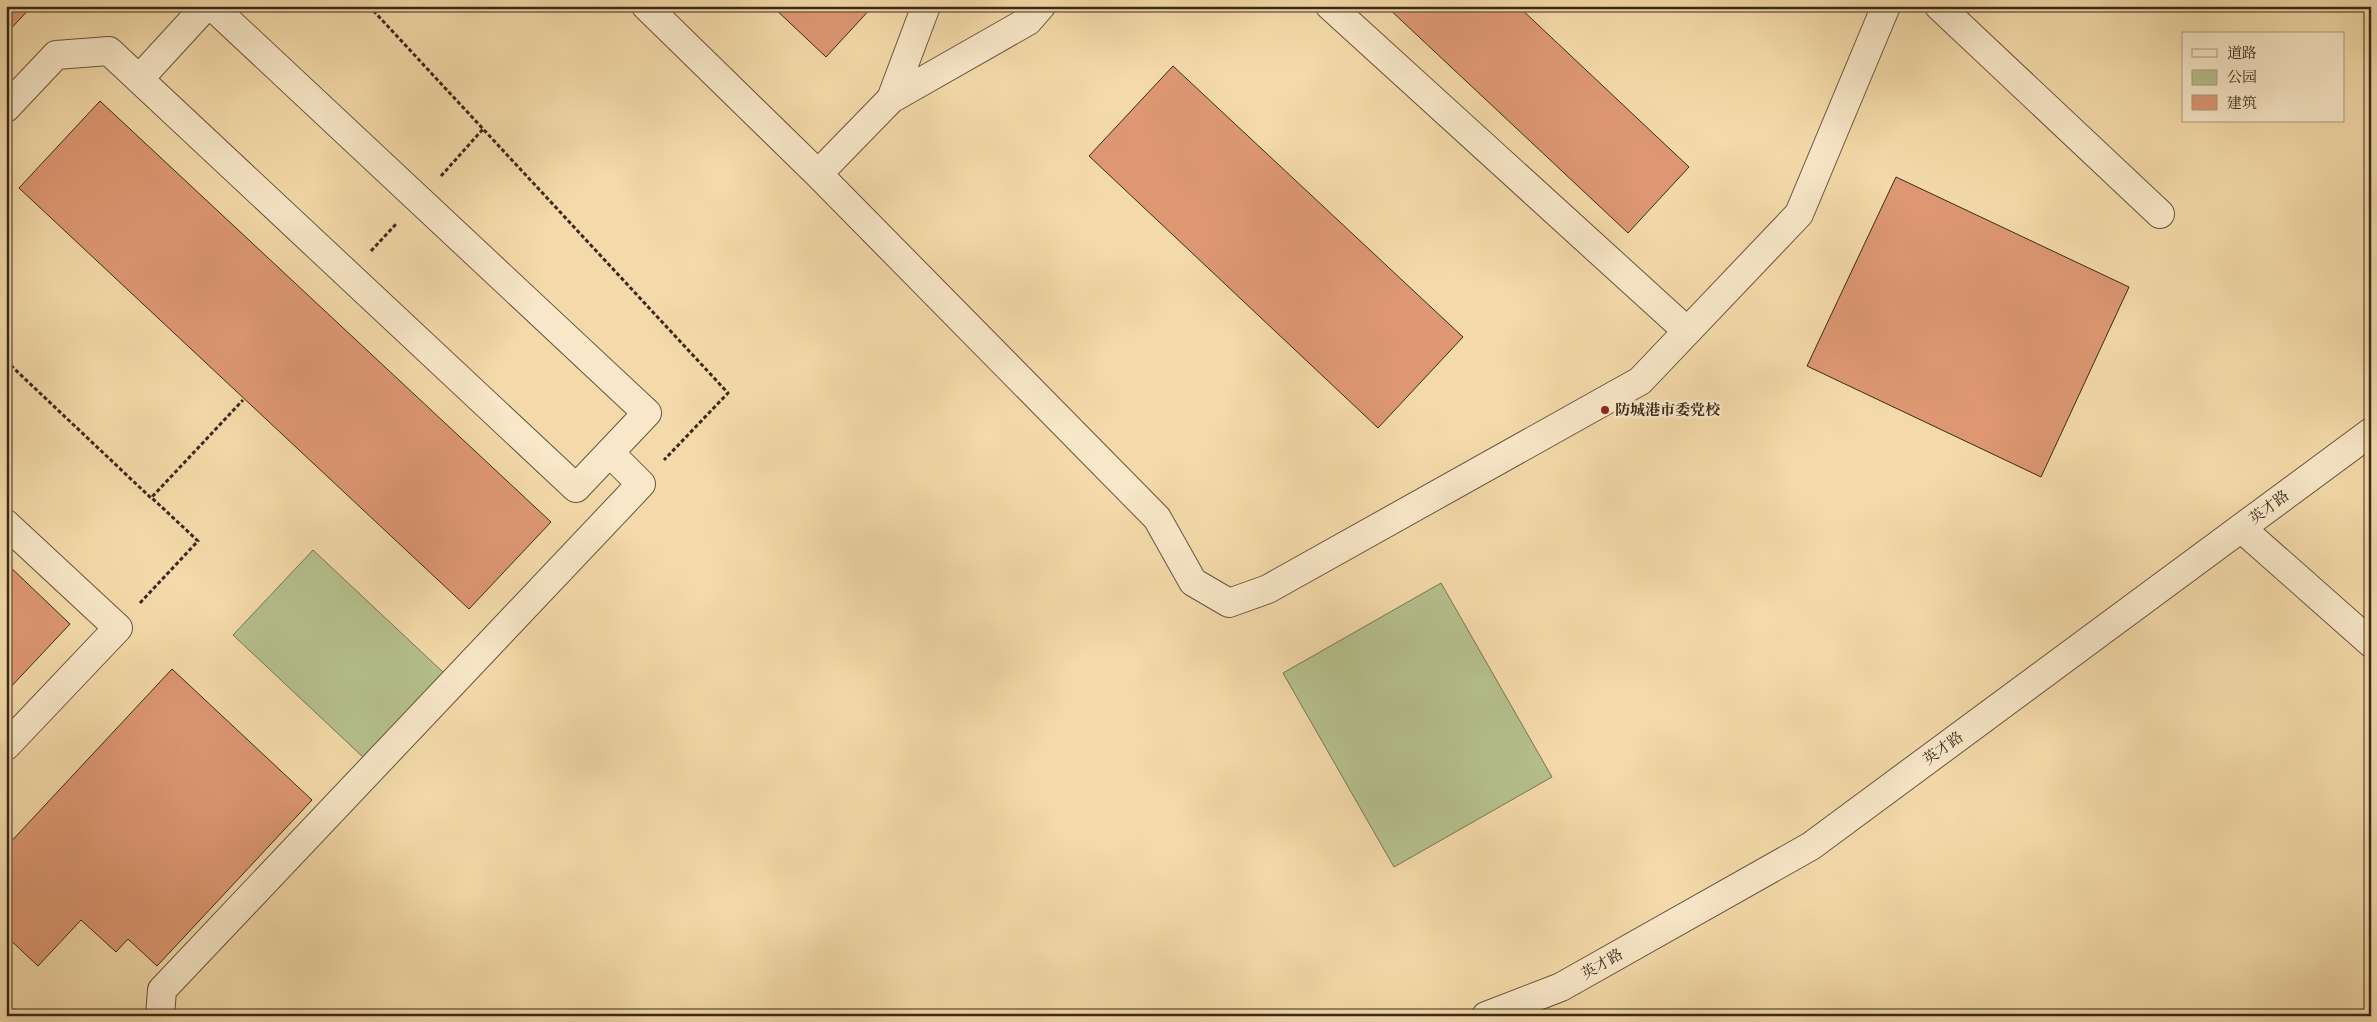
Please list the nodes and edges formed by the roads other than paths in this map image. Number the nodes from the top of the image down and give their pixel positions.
1 (206, 6) edge
2 (212, 6) edge
3 (646, 6) edge
4 (926, 6) edge
5 (1041, 6) edge
6 (1330, 6) edge
7 (1886, 6) edge
8 (1939, 6) edge
9 (139, 79) junction
10 (891, 99) junction
11 (6, 108) edge
12 (818, 174) junction
13 (2160, 214) dead end
14 (1687, 331) junction
15 (2371, 432) edge
16 (610, 453) junction
17 (6, 524) edge
18 (2241, 528) junction
19 (2371, 642) edge
20 (6, 746) edge
21 (160, 1016) edge
22 (1486, 1016) edge

1 - 9 street
2 - 16 street
3 - 12 street
4 - 10 street
5 - 10 street
6 - 14 street
7 - 14 street
8 - 13 street
9 - 11 street
9 - 16 street
10 - 12 street
12 - 14 street
15 - 18 street, 英才路
16 - 21 street
17 - 20 street
18 - 19 street
18 - 22 street, 英才路

